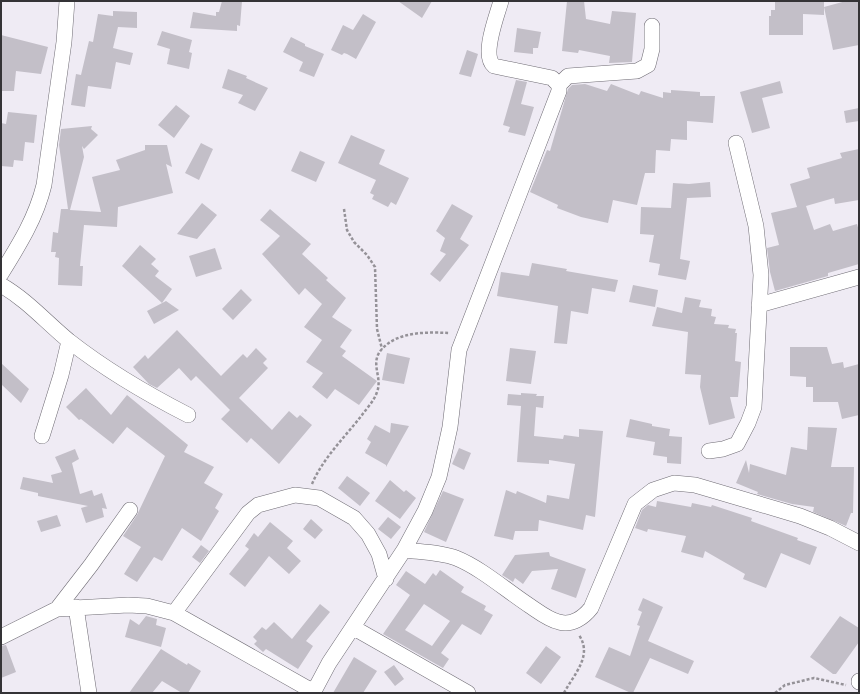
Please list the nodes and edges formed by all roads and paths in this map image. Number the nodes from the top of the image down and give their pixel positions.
1 (67, 1) edge
2 (502, 1) edge
3 (652, 26) dead end
4 (559, 85) junction
5 (736, 143) dead end
6 (344, 209) dead end
7 (1, 274) edge
8 (859, 277) edge
9 (1, 285) edge
10 (759, 304) junction
11 (464, 334) junction
12 (69, 341) junction
13 (382, 349) junction
14 (188, 415) dead end
15 (42, 436) dead end
16 (709, 451) dead end
17 (307, 495) junction
18 (130, 510) dead end
19 (859, 543) edge
20 (404, 550) junction
21 (386, 579) junction
22 (76, 607) junction
23 (57, 609) junction
24 (174, 612) junction
25 (570, 622) junction
26 (354, 628) junction
27 (1, 637) edge
28 (859, 682) edge
29 (314, 692) edge
30 (89, 693) edge
31 (468, 693) edge
32 (564, 693) edge
33 (775, 693) edge

1 - 7 street
2 - 4 street
3 - 4 street
4 - 11 street
5 - 10 street
6 - 13 path
8 - 10 street
9 - 12 street
10 - 16 street
11 - 13 path
11 - 20 street
12 - 14 street
12 - 15 street
13 - 17 path
17 - 21 street
17 - 24 street
18 - 23 street
19 - 25 street
20 - 21 street
20 - 25 street
21 - 26 street
22 - 23 street
22 - 24 street
22 - 30 street
23 - 27 street
24 - 29 street
25 - 32 path
26 - 29 street
26 - 31 street
28 - 33 path

